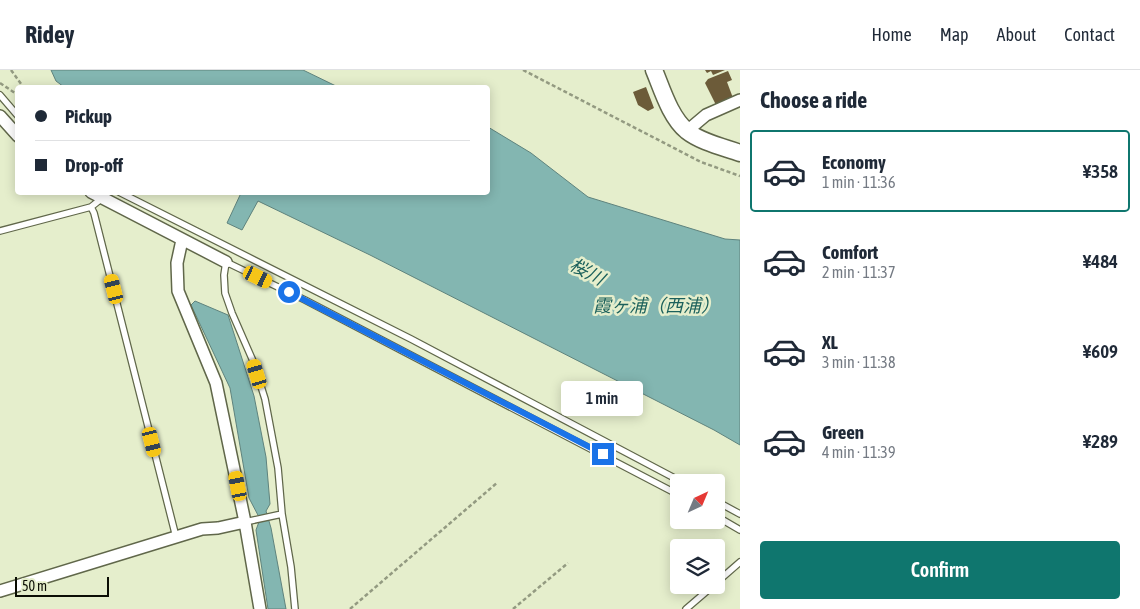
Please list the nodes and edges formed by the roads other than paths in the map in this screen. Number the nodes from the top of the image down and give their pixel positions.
1 (654, 70) edge
2 (0, 95) edge
3 (740, 100) edge
4 (15, 112) edge
5 (0, 116) edge
6 (687, 131) junction
7 (15, 133) edge
8 (740, 154) edge
9 (125, 195) edge
10 (96, 196) edge
11 (91, 207) junction
12 (0, 230) edge
13 (182, 240) junction
14 (226, 262) junction
15 (670, 476) edge
16 (670, 490) edge
17 (725, 506) edge
18 (282, 514) junction
19 (740, 514) edge
20 (249, 521) junction
21 (725, 521) edge
22 (740, 530) edge
23 (176, 537) junction
24 (740, 562) edge
25 (725, 575) edge
26 (0, 591) edge
27 (703, 594) edge
28 (260, 609) edge
29 (295, 609) edge
30 (686, 609) edge

1 - 6 street
2 - 4 lane
3 - 6 street
5 - 7 street
6 - 8 street
9 - 15 lane
10 - 11 lane
10 - 13 street
11 - 12 lane
11 - 23 lane
13 - 14 street
13 - 20 street
14 - 16 lane
14 - 18 lane
17 - 19 lane
18 - 20 lane
18 - 29 lane
20 - 23 street
20 - 28 street
21 - 22 lane
23 - 26 street
24 - 25 lane
27 - 30 lane

